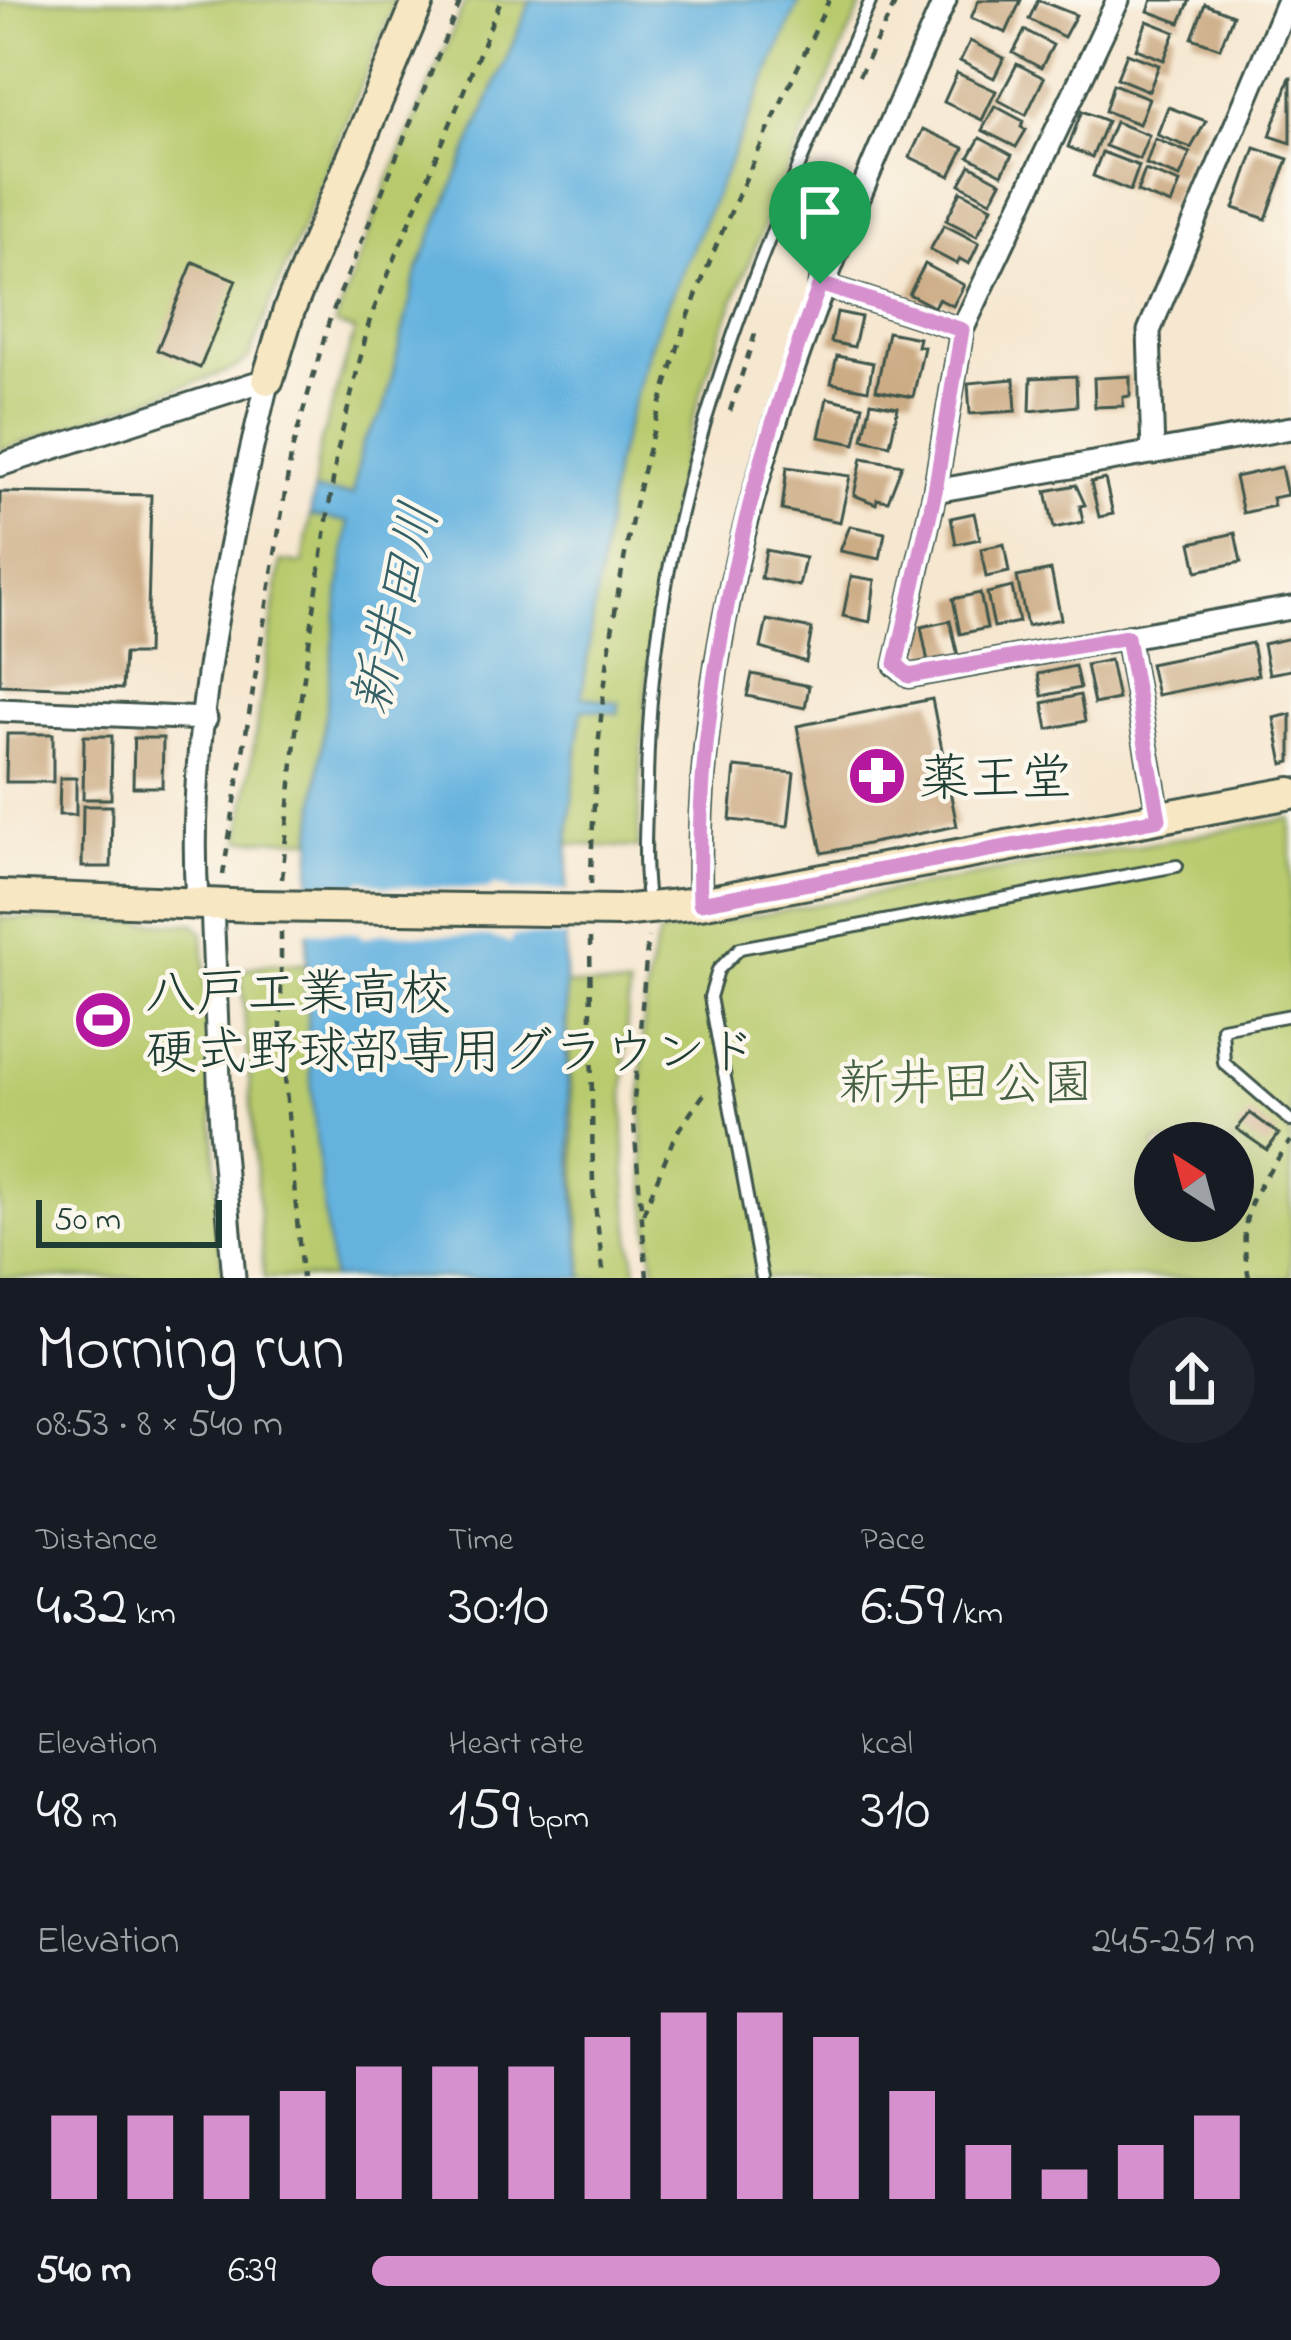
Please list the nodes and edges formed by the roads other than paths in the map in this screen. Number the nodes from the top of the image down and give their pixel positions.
1 (419, 0) edge
2 (871, 0) edge
3 (944, 0) edge
4 (1118, 0) edge
5 (1288, 0) edge
6 (820, 284) junction
7 (962, 330) junction
8 (268, 379) junction
9 (1291, 428) edge
10 (1153, 453) junction
11 (0, 465) edge
12 (935, 491) junction
13 (1291, 608) edge
14 (1127, 637) junction
15 (0, 710) edge
16 (206, 719) junction
17 (1291, 793) edge
18 (1159, 819) junction
19 (1177, 866) dead end
20 (647, 891) dead end
21 (0, 896) edge
22 (211, 897) junction
23 (700, 903) junction
24 (1291, 1015) edge
25 (1291, 1121) edge
26 (234, 1278) edge
27 (762, 1278) edge

1 - 8 street
2 - 20 lane
3 - 6 street
4 - 7 street
5 - 10 street
6 - 7 street
6 - 23 street
7 - 12 street
8 - 11 street
8 - 16 street
9 - 10 street
10 - 12 street
12 - 14 street
13 - 14 street
14 - 18 street
15 - 16 street
16 - 22 street
17 - 18 street
18 - 23 street
19 - 27 lane
21 - 22 street
22 - 23 street, bridge
22 - 26 street
24 - 25 lane

